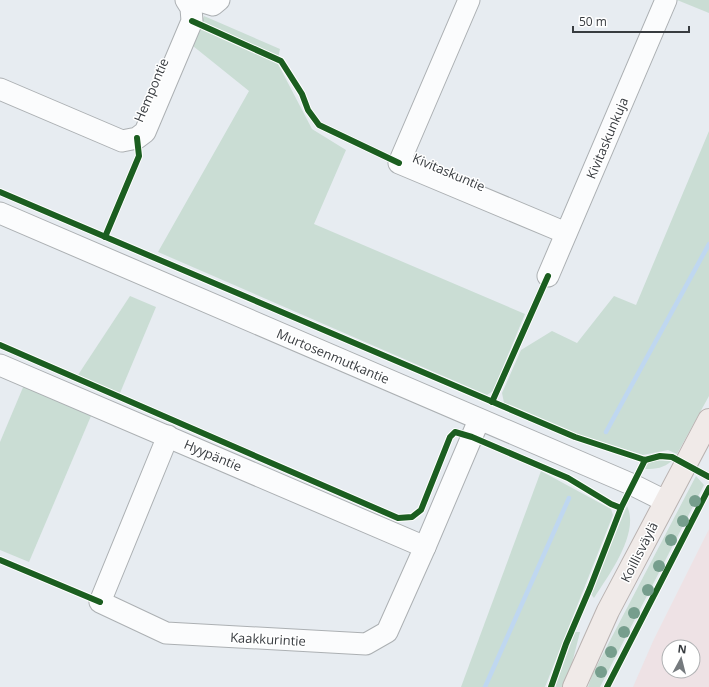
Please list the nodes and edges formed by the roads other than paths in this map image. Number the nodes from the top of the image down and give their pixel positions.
1 (469, 0) edge
2 (666, 0) edge
3 (199, 2) edge
4 (0, 89) edge
5 (0, 213) edge
6 (566, 233) junction
7 (548, 276) dead end
8 (0, 365) edge
9 (479, 420) junction
10 (709, 420) edge
11 (168, 436) junction
12 (665, 501) junction
13 (425, 547) junction
14 (574, 687) edge

1 - 6 street, Kivitaskuntie
2 - 6 street, Kivitaskunkuja
3 - 4 street, Hempontie
5 - 9 street, Murtosenmutkantie
6 - 7 street, Kivitaskunkuja
8 - 11 street, Hyypäntie
9 - 12 street, Murtosenmutkantie
9 - 13 street, Kaakkurintie
10 - 12 main road, Koillisväylä
11 - 13 street, Hyypäntie
11 - 13 street, Kaakkurintie
12 - 14 main road, Koillisväylä

